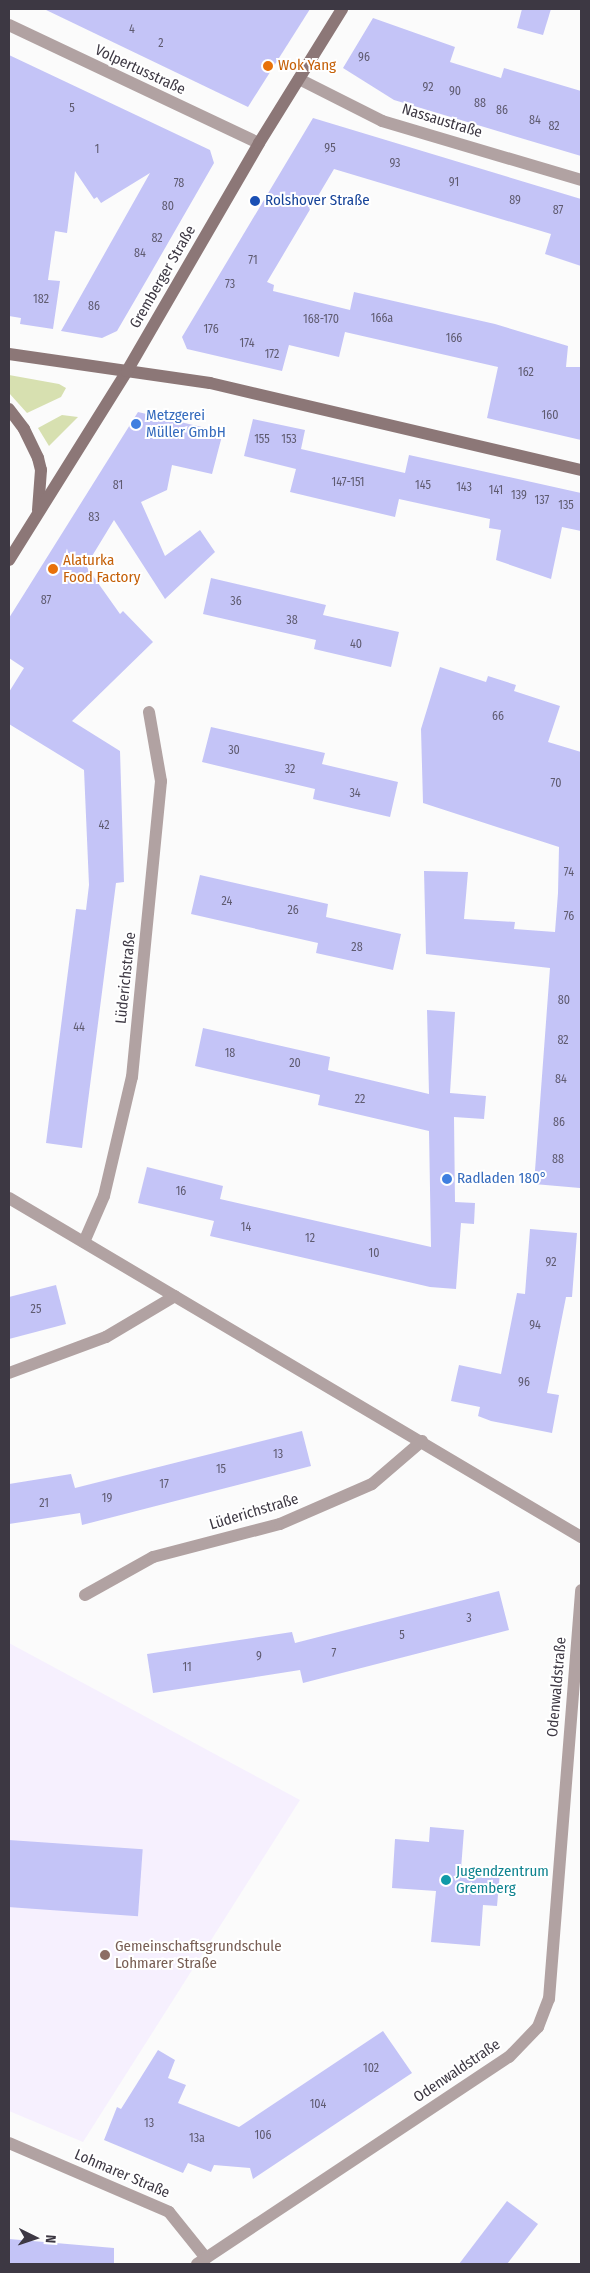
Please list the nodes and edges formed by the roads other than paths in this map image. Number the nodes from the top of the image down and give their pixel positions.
1 (342, 9) edge
2 (9, 25) edge
3 (299, 79) junction
4 (259, 143) junction
5 (581, 180) edge
6 (9, 354) edge
7 (127, 371) junction
8 (9, 409) edge
9 (581, 470) edge
10 (38, 512) junction
11 (9, 560) edge
12 (149, 712) dead end
13 (9, 1198) edge
14 (84, 1242) junction
15 (176, 1296) junction
16 (9, 1373) edge
17 (422, 1441) junction
18 (581, 1537) edge
19 (581, 1590) edge
20 (85, 1595) dead end
21 (9, 2143) edge
22 (202, 2261) edge

1 - 3 street, Gremberger Straße
2 - 4 street, Volpertusstraße
3 - 4 street, Gremberger Straße
3 - 5 street, Nassaustraße
4 - 7 street, Gremberger Straße
6 - 7 street
7 - 9 street
7 - 10 street, Gremberger Straße
8 - 10 street
10 - 11 street, Gremberger Straße
12 - 14 street, Lüderichstraße
13 - 14 street
14 - 15 street
15 - 16 street
15 - 17 street
17 - 18 street
17 - 20 street, Lüderichstraße
19 - 22 street, Odenwaldstraße
21 - 22 street, Lohmarer Straße

